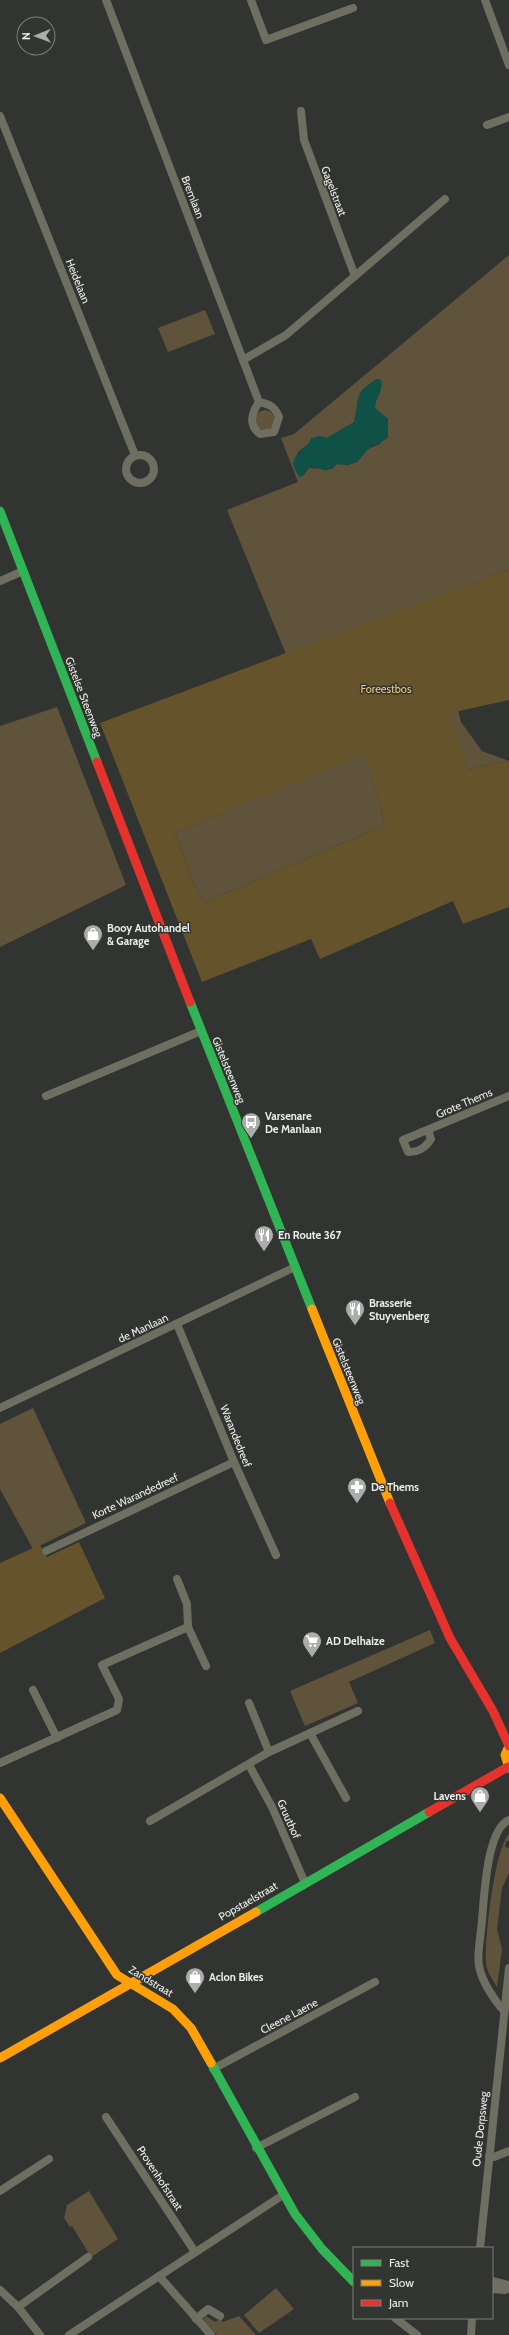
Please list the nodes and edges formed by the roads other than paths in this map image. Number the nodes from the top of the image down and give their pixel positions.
1 (106, 0) edge
2 (251, 0) edge
3 (485, 0) edge
4 (353, 8) dead end
5 (509, 65) edge
6 (301, 111) dead end
7 (0, 116) edge
8 (509, 117) edge
9 (487, 125) dead end
10 (445, 200) dead end
11 (355, 276) junction
12 (243, 360) junction
13 (259, 402) dead end
14 (135, 455) dead end
15 (0, 512) edge
16 (23, 572) junction
17 (0, 581) edge
18 (146, 891) joint
19 (201, 1031) junction
20 (46, 1096) dead end
21 (509, 1096) edge
22 (428, 1130) dead end
23 (295, 1267) junction
24 (177, 1324) junction
25 (0, 1408) edge
26 (234, 1462) junction
27 (46, 1551) dead end
28 (276, 1555) dead end
29 (177, 1579) dead end
30 (188, 1627) junction
31 (206, 1666) dead end
32 (33, 1690) dead end
33 (249, 1703) dead end
34 (358, 1711) dead end
35 (493, 1711) junction
36 (509, 1727) edge
37 (310, 1733) junction
38 (57, 1738) junction
39 (509, 1746) edge
40 (269, 1752) junction
41 (0, 1763) edge
42 (249, 1765) junction
43 (508, 1767) edge
44 (0, 1798) edge
45 (346, 1798) dead end
46 (509, 1820) edge
47 (150, 1821) dead end
48 (305, 1883) junction
49 (509, 1968) edge
50 (375, 1982) dead end
51 (130, 1983) junction
52 (504, 2011) junction
53 (0, 2058) edge
54 (213, 2069) junction
55 (355, 2097) dead end
56 (106, 2117) dead end
57 (256, 2148) junction
58 (509, 2151) edge
59 (488, 2156) junction
60 (49, 2159) dead end
61 (0, 2191) edge
62 (282, 2195) junction
63 (480, 2247) edge
64 (195, 2252) junction
65 (88, 2257) dead end
66 (159, 2276) junction
67 (353, 2281) edge
68 (493, 2281) edge
69 (509, 2285) edge
70 (493, 2288) edge
71 (509, 2288) edge
72 (0, 2290) edge
73 (18, 2307) junction
74 (220, 2316) dead end
75 (196, 2319) junction
76 (396, 2319) edge
77 (472, 2319) edge
78 (79, 2328) junction
79 (40, 2335) edge
80 (68, 2335) edge
81 (85, 2335) edge
82 (212, 2335) edge
83 (417, 2335) edge
84 (471, 2335) edge

1 - 12 street, Bremlaan
2 - 4 street
3 - 5 street
6 - 11 street, Gagelstraat
7 - 14 street, Heidelaan
8 - 9 street
10 - 11 street
11 - 12 street
12 - 13 street, Bremlaan
15 - 16 main road, Gistelse Steenweg
16 - 17 street
16 - 18 main road, Gistelse Steenweg
18 - 19 main road, Gistelsteenweg
19 - 20 street, Gistelsteenweg
19 - 23 main road, Gistelsteenweg
21 - 22 street, Grote Thems
23 - 24 street, de Manlaan
23 - 35 main road, Gistelsteenweg
24 - 25 street, de Manlaan
24 - 26 street, Warandedreef
26 - 27 street, Korte Warandedreef
26 - 28 street, Warandedreef
29 - 30 street
30 - 31 street
30 - 38 street
32 - 38 street
33 - 40 street
34 - 37 street
35 - 36 main road, Gistelsteenweg
35 - 39 main road, Gistelsteenweg
37 - 40 street
37 - 45 street
38 - 41 street
39 - 43 main road
40 - 42 street
42 - 47 street
42 - 48 street, Gruuthof
43 - 48 main road, Popstaelstraat
44 - 51 main road, Zandstraat
46 - 52 street
48 - 51 main road, Popstaelstraat
49 - 52 street, Oude Dorpsweg
50 - 54 street, Cleene Laene
51 - 53 main road, Popstaelstraat
51 - 54 main road, Zandstraat
52 - 59 street, Oude Dorpsweg
54 - 57 main road, Zandstraat
55 - 57 street
56 - 64 street, Provenhofstraat
57 - 62 main road, Zandstraat
58 - 59 street
59 - 63 street, Oude Dorpsweg
60 - 61 street
62 - 64 street
62 - 67 main road, Zandstraat
64 - 66 street
65 - 73 street
66 - 75 street
66 - 78 street
68 - 69 street
70 - 71 street
72 - 73 street
73 - 79 street
74 - 75 street
75 - 82 street
76 - 83 street
77 - 84 street
78 - 80 street
78 - 81 street

